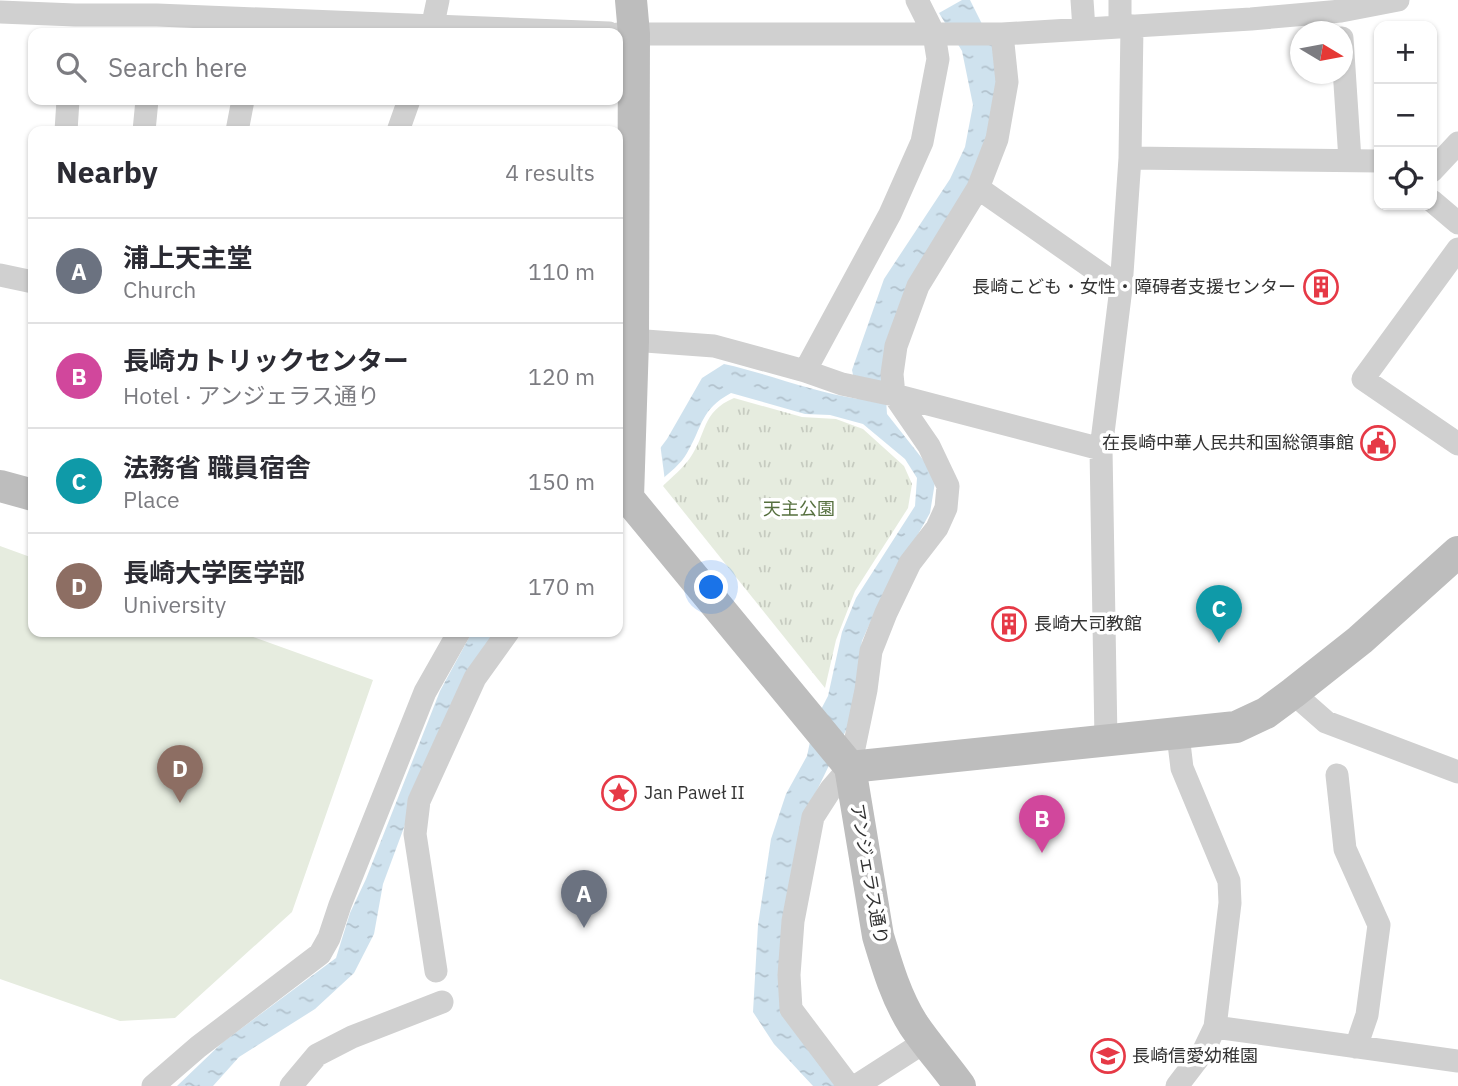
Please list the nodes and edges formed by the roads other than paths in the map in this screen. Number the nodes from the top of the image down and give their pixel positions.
1 (438, 0) edge
2 (631, 0) edge
3 (917, 0) edge
4 (1082, 0) edge
5 (1120, 0) edge
6 (1398, 0) edge
7 (1252, 9) edge
8 (0, 12) edge
9 (75, 16) edge
10 (259, 17) edge
11 (1341, 21) edge
12 (155, 24) edge
13 (1126, 27) junction
14 (418, 28) edge
15 (433, 28) edge
16 (622, 28) edge
17 (1084, 29) junction
18 (623, 34) edge
19 (939, 34) junction
20 (997, 34) junction
21 (1345, 84) edge
22 (68, 105) edge
23 (147, 105) edge
24 (242, 105) edge
25 (407, 105) edge
26 (621, 105) edge
27 (66, 126) edge
28 (144, 126) edge
29 (238, 126) edge
30 (400, 126) edge
31 (622, 126) edge
32 (1458, 142) edge
33 (1130, 158) junction
34 (1350, 160) junction
35 (1374, 161) edge
36 (1437, 165) edge
37 (978, 188) junction
38 (1437, 205) edge
39 (623, 218) edge
40 (1458, 223) edge
41 (1458, 249) edge
42 (0, 275) edge
43 (28, 281) edge
44 (1121, 288) junction
45 (625, 340) edge
46 (806, 371) junction
47 (891, 395) junction
48 (1458, 444) edge
49 (1101, 449) junction
50 (0, 486) edge
51 (28, 494) edge
52 (623, 499) edge
53 (1458, 552) edge
54 (456, 637) edge
55 (504, 637) edge
56 (1293, 693) junction
57 (1178, 734) junction
58 (1106, 740) junction
59 (846, 762) junction
60 (1458, 772) edge
61 (1337, 775) dead end
62 (436, 971) dead end
63 (442, 1002) dead end
64 (1215, 1027) junction
65 (926, 1041) junction
66 (1356, 1047) junction
67 (1458, 1061) edge
68 (300, 1084) edge
69 (153, 1086) edge
70 (849, 1086) edge
71 (856, 1086) edge
72 (960, 1086) edge
73 (1177, 1086) edge

1 - 15 street
2 - 16 street
3 - 19 street
4 - 17 street
5 - 13 street
6 - 11 street
7 - 11 street
7 - 13 street
8 - 9 street
9 - 12 street
10 - 12 street
10 - 14 street
13 - 17 street
13 - 33 street
17 - 20 street
18 - 19 street
19 - 20 street
19 - 46 street
20 - 37 street
21 - 34 street
22 - 27 street
23 - 28 street
24 - 29 street
25 - 30 street
26 - 31 street
32 - 36 street
33 - 34 street
33 - 44 street
34 - 35 street
37 - 44 street
37 - 47 street
38 - 40 street
39 - 45 street
41 - 48 street
42 - 43 street
44 - 49 street
45 - 46 street
45 - 52 street
46 - 47 street
47 - 49 street
47 - 59 street
49 - 58 street
50 - 51 street
52 - 59 street
53 - 56 street
54 - 69 street
55 - 62 street
56 - 57 street
56 - 60 street
57 - 58 street
57 - 64 street
58 - 59 street
59 - 65 street, アンジェラス通り
59 - 70 street
61 - 66 street
63 - 68 street
64 - 66 street
64 - 73 street
65 - 71 street
65 - 72 street, アンジェラス通り
66 - 67 street

